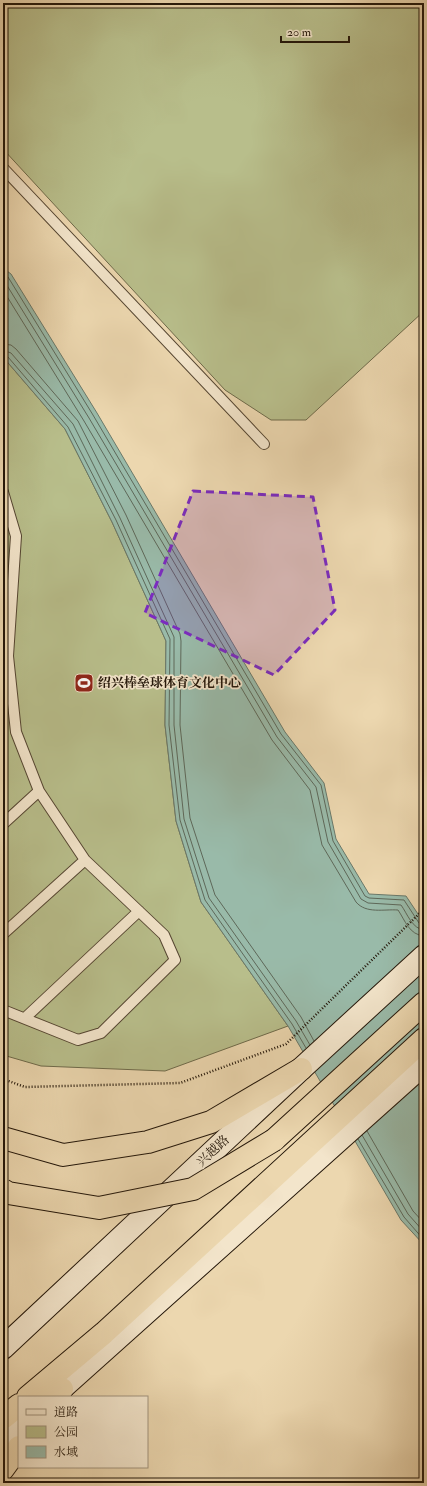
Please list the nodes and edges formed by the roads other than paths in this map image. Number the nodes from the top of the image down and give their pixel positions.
1 (3, 168) edge
2 (264, 444) dead end
3 (3, 492) edge
4 (39, 791) junction
5 (3, 824) edge
6 (85, 860) junction
7 (138, 911) junction
8 (3, 934) edge
9 (424, 956) edge
10 (424, 1002) edge
11 (3, 1010) edge
12 (25, 1018) junction
13 (424, 1039) edge
14 (424, 1064) edge
15 (300, 1069) junction
16 (3, 1138) edge
17 (3, 1190) edge
18 (3, 1348) edge
19 (56, 1394) edge
20 (29, 1396) edge
21 (18, 1406) edge
22 (3, 1418) edge
23 (18, 1423) edge
24 (3, 1435) edge
25 (18, 1448) edge
26 (3, 1469) edge

1 - 2 lane
3 - 4 lane
4 - 5 lane
4 - 6 lane
6 - 7 lane
6 - 8 lane
7 - 12 lane
7 - 12 lane
9 - 15 main road, 兴越路
10 - 17 highway, bridge
11 - 12 lane
13 - 20 highway
14 - 19 main road
15 - 16 highway
15 - 18 main road, 兴越路
21 - 22 highway
23 - 24 main road
25 - 26 highway

